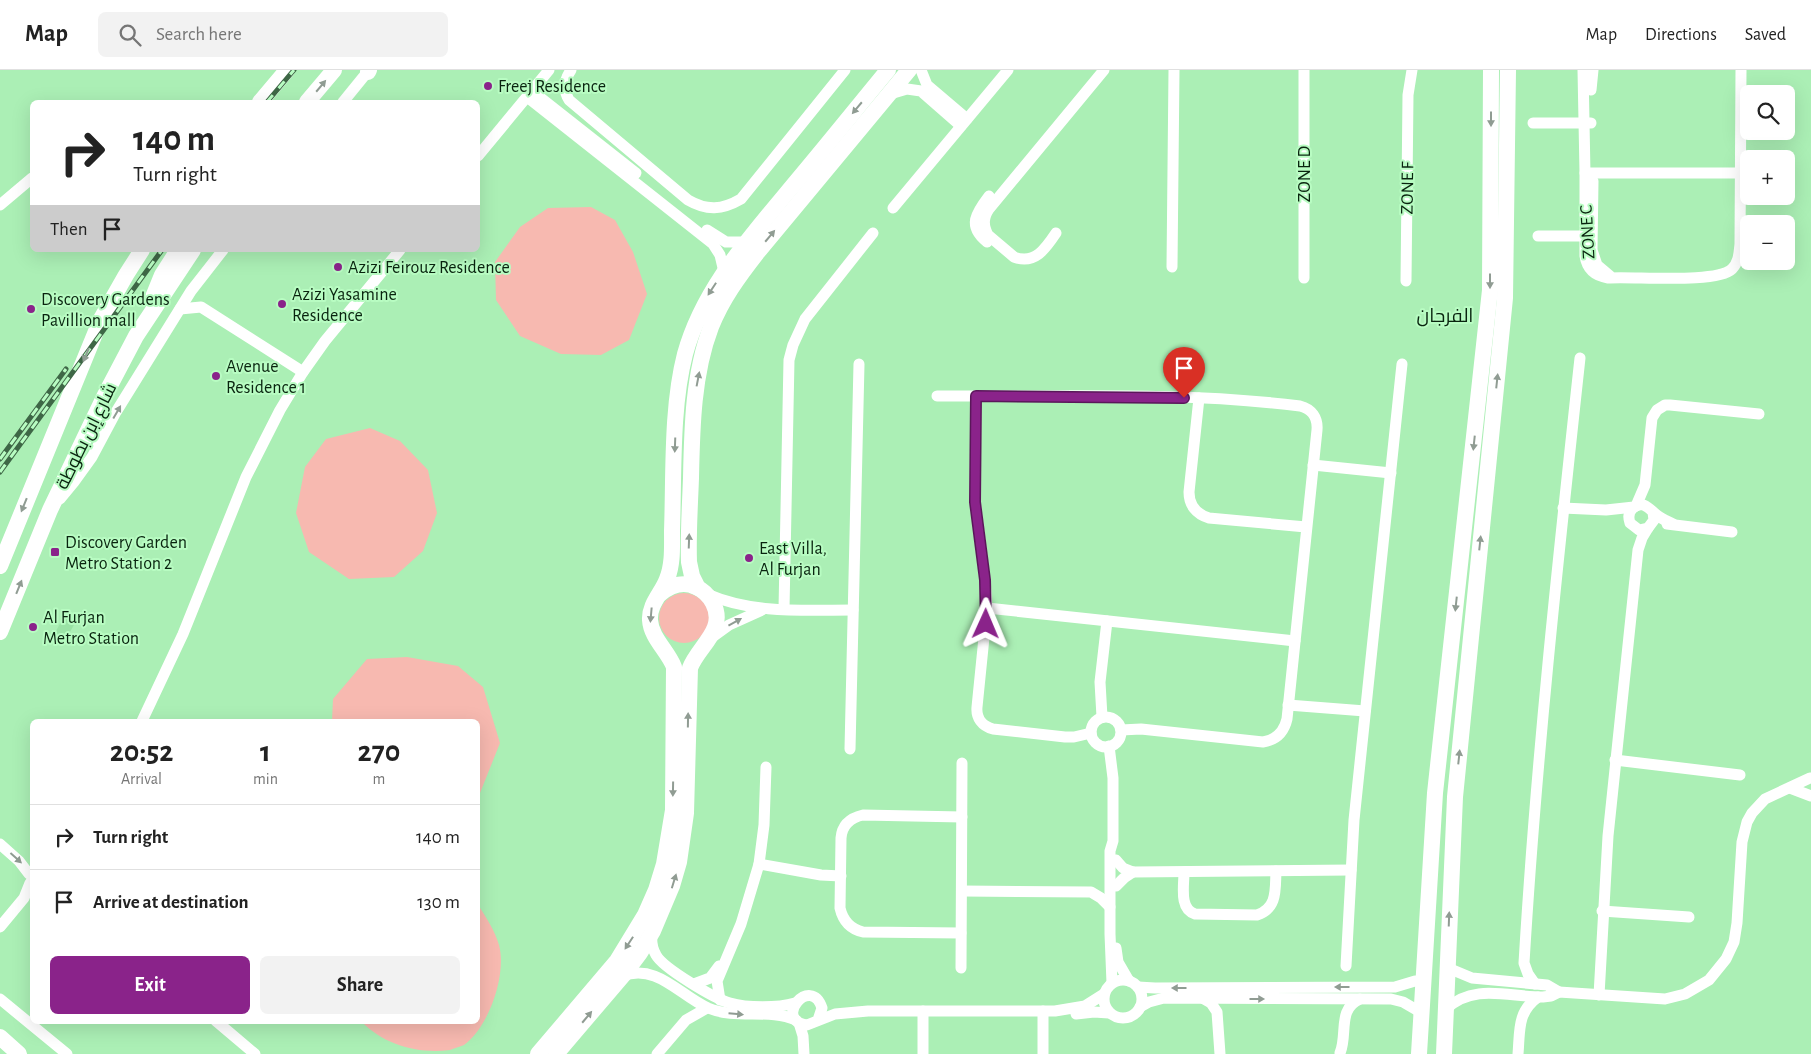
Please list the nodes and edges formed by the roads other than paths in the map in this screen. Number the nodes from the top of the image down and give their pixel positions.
1 (287, 70) edge
2 (334, 70) edge
3 (549, 70) edge
4 (571, 70) edge
5 (845, 70) edge
6 (888, 70) edge
7 (909, 70) edge
8 (920, 70) edge
9 (1008, 70) edge
10 (1094, 70) edge
11 (1104, 70) edge
12 (1174, 70) edge
13 (1304, 70) edge
14 (1405, 70) edge
15 (1412, 70) edge
16 (1486, 70) edge
17 (1490, 70) edge
18 (1508, 70) edge
19 (1515, 70) edge
20 (1583, 70) edge
21 (1593, 70) edge
22 (1741, 70) edge
23 (369, 71) edge
24 (273, 86) junction
25 (1491, 87) junction
26 (1509, 87) junction
27 (529, 94) junction
28 (1408, 95) junction
29 (887, 96) junction
30 (256, 100) edge
31 (262, 100) edge
32 (309, 100) edge
33 (345, 100) edge
34 (964, 122) junction
35 (1533, 123) dead end
36 (1588, 123) junction
37 (1741, 150) edge
38 (480, 154) edge
39 (1589, 173) junction
40 (1740, 173) edge
41 (30, 180) edge
42 (0, 204) edge
43 (1741, 205) edge
44 (893, 208) dead end
45 (873, 233) dead end
46 (1056, 233) dead end
47 (1538, 236) dead end
48 (1588, 236) junction
49 (746, 242) junction
50 (1046, 248) junction
51 (141, 252) edge
52 (177, 252) edge
53 (191, 252) edge
54 (221, 252) edge
55 (398, 252) edge
56 (1172, 267) dead end
57 (724, 272) junction
58 (1304, 278) dead end
59 (1406, 282) dead end
60 (193, 288) junction
61 (200, 307) junction
62 (180, 309) junction
63 (136, 336) junction
64 (1580, 358) dead end
65 (859, 364) dead end
66 (1402, 364) dead end
67 (303, 372) junction
68 (937, 396) dead end
69 (976, 396) junction
70 (1199, 398) junction
71 (1759, 414) dead end
72 (1313, 465) junction
73 (1391, 473) junction
74 (1645, 485) junction
75 (1635, 506) junction
76 (1563, 508) junction
77 (50, 510) junction
78 (1606, 510) junction
79 (1651, 510) junction
80 (1630, 524) junction
81 (1673, 524) junction
82 (1306, 527) junction
83 (1649, 527) junction
84 (1732, 532) dead end
85 (1638, 550) junction
86 (0, 566) edge
87 (703, 591) junction
88 (660, 594) junction
89 (987, 608) junction
90 (763, 609) junction
91 (784, 609) junction
92 (853, 610) junction
93 (1107, 621) junction
94 (0, 632) edge
95 (657, 638) junction
96 (1295, 641) junction
97 (706, 642) junction
98 (1288, 704) junction
99 (1365, 711) junction
100 (1102, 717) junction
101 (143, 719) edge
102 (1121, 730) junction
103 (1091, 733) junction
104 (1109, 746) junction
105 (850, 749) dead end
106 (1614, 760) junction
107 (962, 763) dead end
108 (766, 768) dead end
109 (1740, 775) dead end
110 (1811, 778) edge
111 (1790, 788) junction
112 (1811, 796) edge
113 (962, 817) junction
114 (1113, 841) junction
115 (0, 844) edge
116 (1116, 860) junction
117 (759, 864) junction
118 (1351, 870) junction
119 (1276, 871) junction
120 (1133, 872) junction
121 (1184, 872) junction
122 (30, 876) edge
123 (840, 876) junction
124 (30, 881) edge
125 (1113, 883) junction
126 (962, 891) junction
127 (1091, 892) junction
128 (30, 901) edge
129 (1110, 906) junction
130 (1428, 912) junction
131 (1602, 912) junction
132 (1689, 917) dead end
133 (0, 927) edge
134 (653, 931) junction
135 (961, 933) junction
136 (1112, 934) junction
137 (0, 937) edge
138 (730, 950) junction
139 (1524, 962) junction
140 (1346, 966) dead end
141 (961, 968) dead end
142 (1448, 968) junction
143 (622, 976) junction
144 (689, 981) junction
145 (1424, 981) junction
146 (1503, 981) junction
147 (1112, 983) junction
148 (1133, 984) junction
149 (1535, 984) junction
150 (1370, 987) junction
151 (678, 990) junction
152 (1559, 992) junction
153 (0, 993) edge
154 (1104, 994) junction
155 (1500, 995) junction
156 (1598, 995) junction
157 (688, 997) junction
158 (1538, 997) junction
159 (1204, 998) junction
160 (0, 999) edge
161 (1233, 999) junction
162 (1326, 999) junction
163 (1365, 999) junction
164 (720, 1000) junction
165 (818, 1000) junction
166 (795, 1002) junction
167 (1140, 1007) junction
168 (707, 1008) junction
169 (1446, 1009) junction
170 (13, 1010) junction
171 (868, 1011) junction
172 (923, 1011) junction
173 (1049, 1011) junction
174 (1108, 1013) junction
175 (1422, 1013) junction
176 (1521, 1018) junction
177 (686, 1020) junction
178 (797, 1021) junction
179 (817, 1022) junction
180 (30, 1024) edge
181 (30, 1024) edge
182 (220, 1024) edge
183 (0, 1037) edge
184 (1220, 1052) edge
185 (19, 1054) edge
186 (67, 1054) edge
187 (255, 1054) edge
188 (538, 1054) edge
189 (556, 1054) edge
190 (657, 1054) edge
191 (804, 1054) edge
192 (809, 1054) edge
193 (923, 1054) edge
194 (1043, 1054) edge
195 (1340, 1054) edge
196 (1419, 1054) edge
197 (1428, 1054) edge
198 (1444, 1054) edge
199 (1518, 1054) edge

1 - 24 street
32 -> 2 street
3 - 27 street
4 - 5 street
6 -> 49 street
7 - 29 street
8 - 34 street
9 - 34 street
10 - 50 street
11 - 50 street
12 - 56 street
13 - 58 street, ZONE D
14 - 28 street
15 - 28 street
16 - 25 street
17 - 25 street
18 - 26 street
19 - 26 street
20 - 36 street, ZONE C
21 - 36 street, ZONE C
22 - 37 street
23 - 33 street
24 - 30 street
24 - 31 street
25 -> 130 street
142 -> 26 street
27 - 38 street
27 - 49 street
27 - 57 street
28 - 59 street, ZONE F
29 - 34 street
87 -> 29 street
34 - 44 street
35 - 36 street
36 - 39 street, ZONE C
39 - 40 street
39 - 48 street, ZONE C
41 - 42 street
43 - 48 street, ZONE C
45 - 91 street
46 - 50 street
47 - 48 street
49 - 57 street
51 -> 86 street, شارع إبن بطوطة
52 - 63 street
53 - 63 street, شارع إبن بطوطة
54 - 60 street
55 - 67 street
57 -> 88 street
60 - 61 street
60 - 62 street
61 - 62 street
61 - 67 street
77 -> 62 street
63 - 77 street, شارع إبن بطوطة
64 - 76 street
65 - 92 street
66 - 73 street
67 - 101 street
68 - 69 street
69 - 70 street
69 - 89 street
70 - 72 street
70 - 82 street
71 - 74 street
72 - 73 street
72 - 82 street
73 - 99 street
74 - 75 street
74 - 79 street
75 - 78 street
75 - 79 street
75 - 80 street
76 - 78 street
76 - 139 street
94 -> 77 street, شارع إبن بطوطة
78 - 80 street
79 - 81 street
79 - 83 street
80 - 83 street
80 - 85 street
81 - 83 street
81 - 84 street
82 - 96 street
83 - 85 street
85 - 106 street
87 - 88 street
87 - 90 street
87 - 97 street
88 -> 95 street
89 - 93 street
89 - 103 street
90 - 91 street
97 -> 90 street
91 - 92 street
92 - 105 street
93 - 96 street
93 - 100 street
95 - 97 street
95 -> 188 street
96 - 98 street
134 -> 97 street
98 - 99 street
98 - 102 street
99 - 118 street
100 - 102 street
100 - 103 street
102 - 104 street
103 - 104 street
104 - 114 street
106 - 109 street
106 - 131 street
107 - 113 street
108 - 117 street
110 - 111 street
110 - 112 street
111 - 112 street
111 - 156 street
113 - 123 street
113 - 126 street
114 - 116 street
114 - 125 street
115 -> 122 street
116 - 120 street
116 - 125 street
117 - 123 street
117 - 138 street
118 - 119 street
118 - 140 street
119 - 121 street
119 - 121 street
120 - 121 street
120 - 125 street
123 - 135 street
124 - 133 street
125 - 127 street
125 - 129 street
125 - 136 street
126 - 127 street
126 - 135 street
127 - 129 street
128 - 137 street
129 - 136 street
130 - 145 street
130 - 197 street
131 - 132 street
131 - 156 street
134 - 143 street
134 - 144 street
135 - 141 street
136 - 147 street
136 - 148 street
138 - 144 street
138 - 164 street
139 - 146 street
139 - 149 street
142 - 146 street
142 - 169 street
143 - 151 street
189 -> 143 street
144 - 151 street
144 - 164 street
145 - 150 street
145 - 175 street
146 - 149 street
146 - 155 street
147 - 148 street
147 - 154 street
150 -> 148 street
148 - 167 street
149 - 152 street
150 - 163 street
151 - 157 street
152 - 156 street
152 - 158 street
153 - 170 street
154 - 173 street
154 - 174 street
155 - 158 street
155 - 169 street
155 - 176 street
157 - 168 street
157 - 177 street
158 - 176 street
159 - 161 street
159 - 167 street
159 - 184 street
160 - 170 street
161 -> 162 street
161 - 184 street
162 - 163 street
162 - 195 street
163 - 175 street
163 - 195 street
164 - 166 street
165 - 166 street
165 - 171 street
165 - 179 street
166 - 178 street
167 - 174 street
168 - 177 street
168 -> 178 street
169 - 198 street
170 - 181 street
171 - 172 street
171 - 179 street
172 - 173 street
172 - 193 street
173 - 174 street
173 - 194 street
175 - 196 street
176 - 199 street
177 - 190 street
178 - 179 street
178 - 191 street
179 - 192 street
180 - 186 street
182 - 187 street
183 - 185 street

